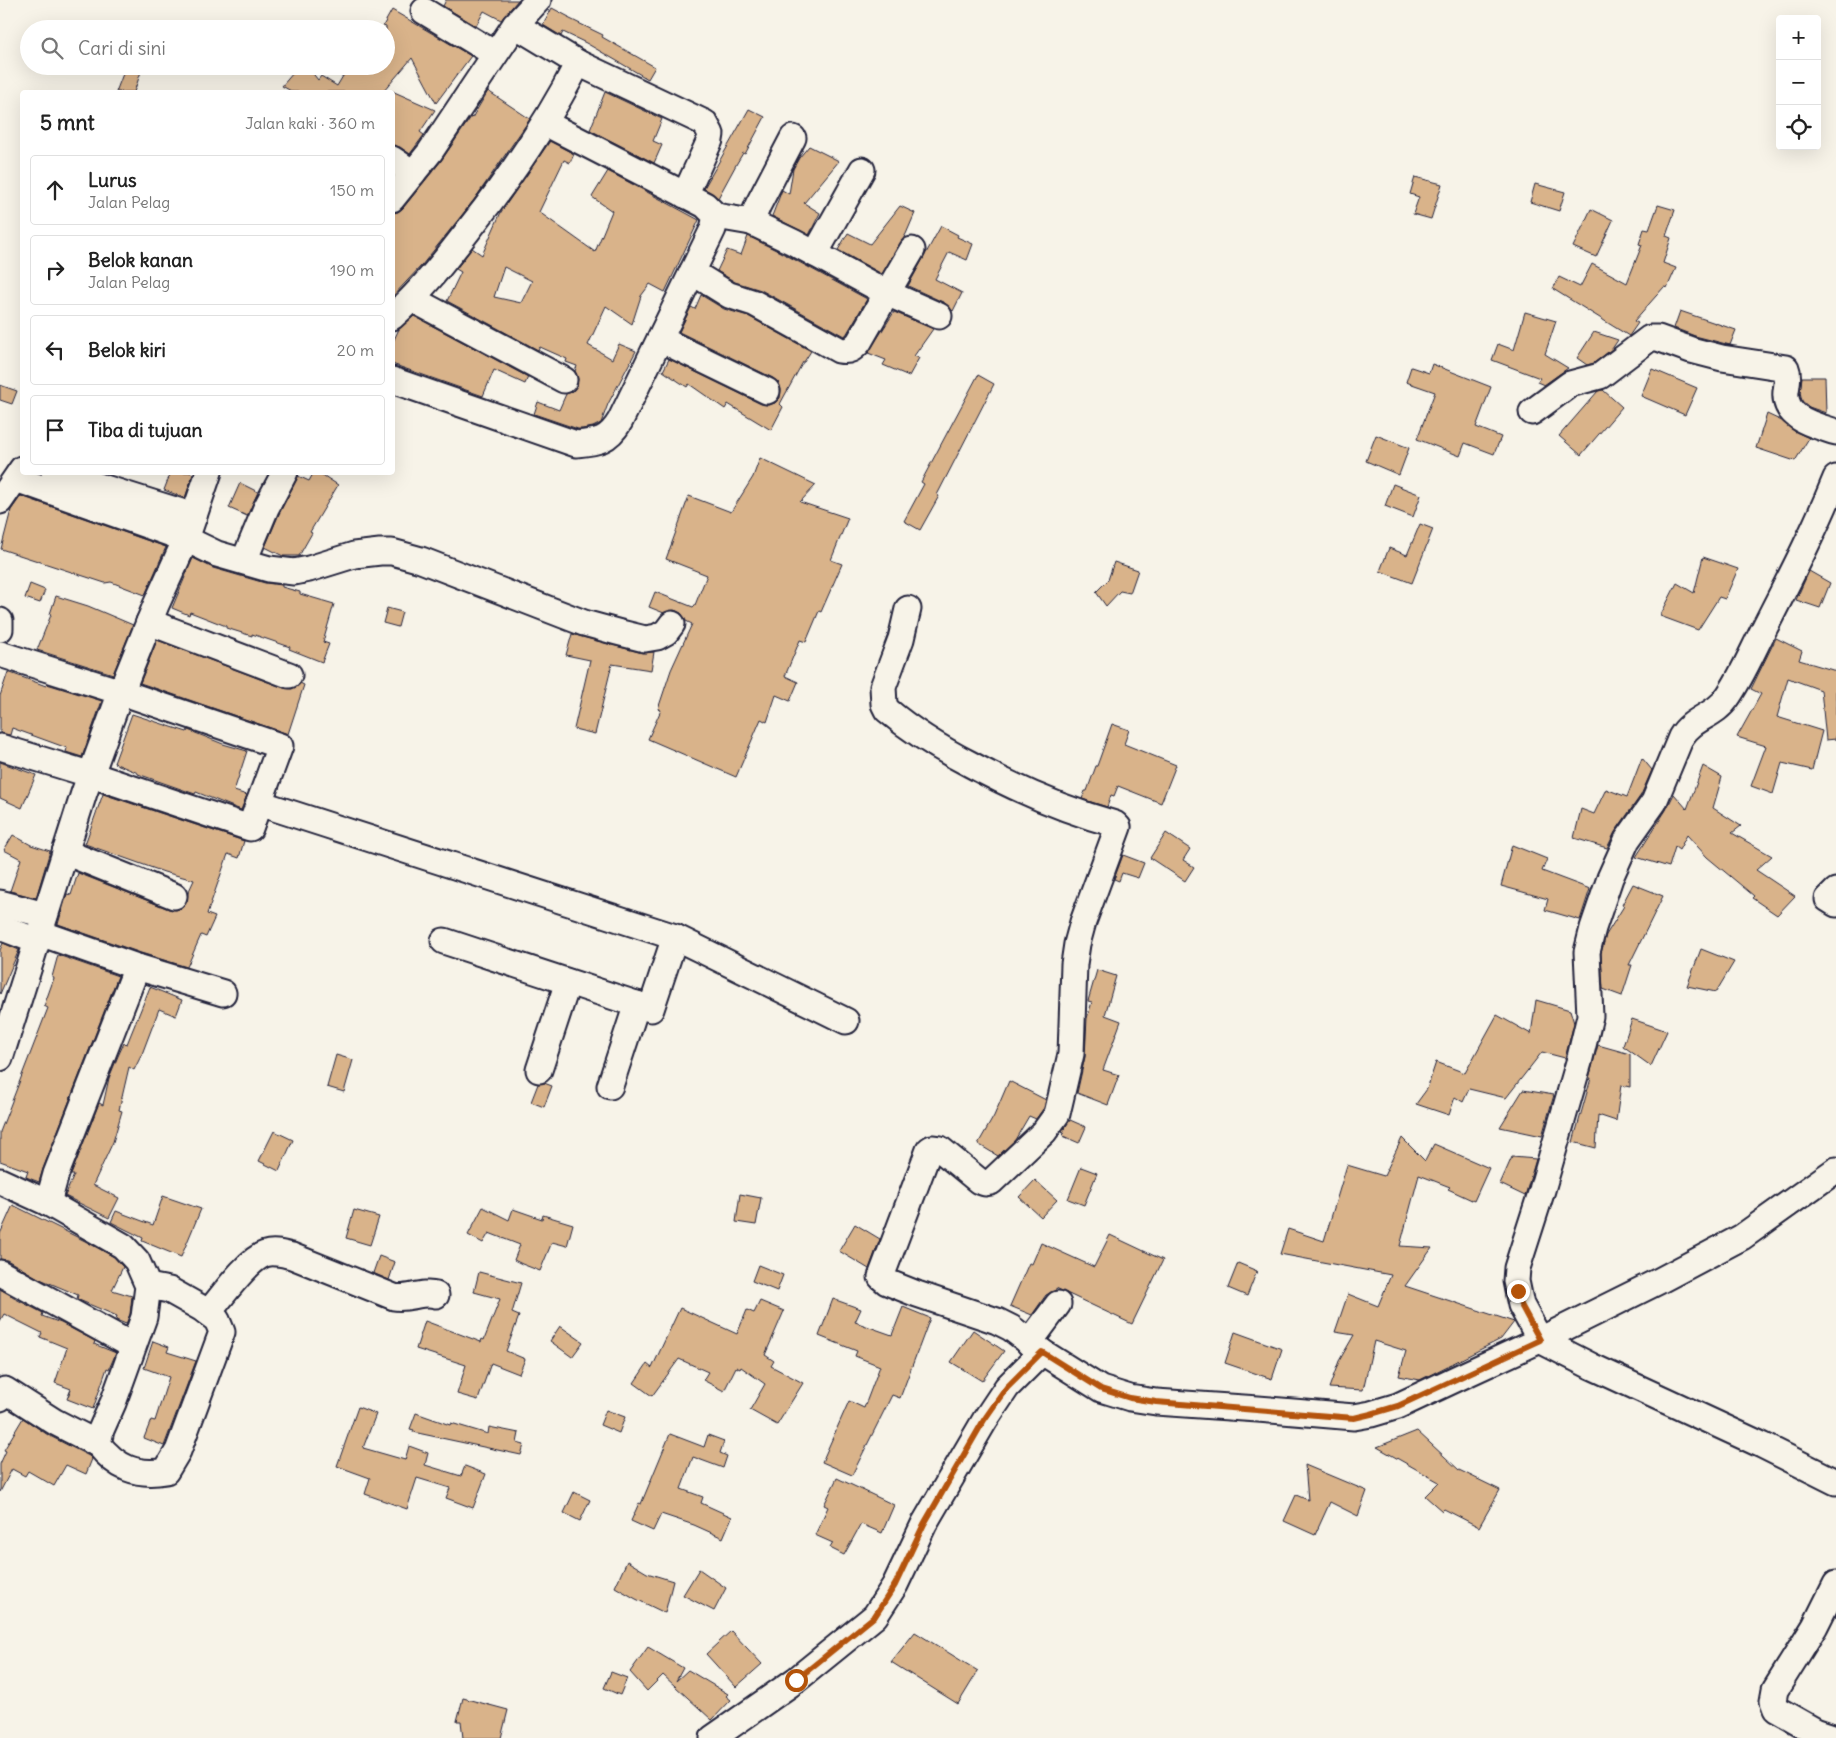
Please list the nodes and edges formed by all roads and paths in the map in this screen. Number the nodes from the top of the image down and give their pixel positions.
1 (538, 0) edge
2 (424, 11) dead end
3 (515, 24) junction
4 (495, 54) junction
5 (578, 63) junction
6 (545, 123) junction
7 (793, 138) dead end
8 (395, 161) edge
9 (862, 170) dead end
10 (413, 173) junction
11 (395, 195) edge
12 (685, 195) junction
13 (716, 216) junction
14 (751, 222) junction
15 (912, 250) dead end
16 (816, 254) junction
17 (692, 272) junction
18 (887, 293) junction
19 (412, 299) junction
20 (395, 314) edge
21 (939, 316) dead end
22 (660, 339) junction
23 (564, 380) dead end
24 (395, 381) edge
25 (767, 391) dead end
26 (1532, 412) dead end
27 (1836, 432) edge
28 (19, 474) edge
29 (22, 475) edge
30 (74, 475) edge
31 (208, 475) edge
32 (283, 475) edge
33 (1836, 478) edge
34 (115, 481) edge
35 (0, 501) edge
36 (190, 527) junction
37 (244, 561) junction
38 (908, 609) dead end
39 (0, 621) edge
40 (149, 622) junction
41 (672, 624) dead end
42 (0, 628) edge
43 (0, 654) edge
44 (289, 675) dead end
45 (122, 692) junction
46 (0, 747) edge
47 (92, 775) junction
48 (259, 803) junction
49 (65, 852) junction
50 (1836, 891) edge
51 (174, 896) dead end
52 (0, 903) edge
53 (1836, 904) edge
54 (0, 927) edge
55 (41, 930) junction
56 (675, 937) junction
57 (444, 941) dead end
58 (137, 967) junction
59 (568, 982) junction
60 (223, 993) dead end
61 (637, 1004) junction
62 (846, 1021) dead end
63 (5, 1026) edge
64 (0, 1058) edge
65 (540, 1070) dead end
66 (610, 1086) dead end
67 (1836, 1170) edge
68 (0, 1181) edge
69 (48, 1203) junction
70 (0, 1272) edge
71 (148, 1286) junction
72 (436, 1295) dead end
73 (1058, 1304) dead end
74 (208, 1313) junction
75 (1540, 1340) junction
76 (132, 1346) junction
77 (1035, 1347) junction
78 (2, 1392) edge
79 (98, 1444) junction
80 (1836, 1482) edge
81 (1836, 1584) edge
82 (713, 1738) edge
83 (1836, 1738) edge

1 - 3 street
2 - 4 street
3 - 4 street
3 - 5 street
4 - 10 street
5 - 6 street
5 - 12 street
6 - 12 street
6 - 19 street
7 - 14 street
8 - 10 street
9 - 16 street
10 - 11 street
12 - 13 street
13 - 14 street
13 - 17 street
14 - 16 street
15 - 18 street
16 - 18 street
17 - 18 street
17 - 22 street
18 - 21 street
19 - 20 street
19 - 23 street
22 - 24 street
22 - 25 street
26 - 27 street
28 - 35 street
29 - 36 street
30 - 34 street
31 - 36 street
32 - 37 street
33 - 75 street
34 - 36 street
36 - 37 street
36 - 40 street
37 - 41 street
38 - 77 street
39 - 42 street
40 - 44 street
40 - 45 street
43 - 45 street
45 - 47 street
45 - 48 street
46 - 47 street
47 - 48 street
47 - 49 street
48 - 56 street
49 - 51 street
49 - 55 street
50 - 53 street
52 - 55 street
54 - 55 street
55 - 58 street
55 - 63 street
56 - 61 street
56 - 62 street
57 - 59 street
58 - 60 street
58 - 69 street
59 - 61 street
59 - 65 street
61 - 66 street
63 - 64 street
67 - 75 street
68 - 69 street
69 - 71 street
70 - 76 street
71 - 74 street
71 - 76 street
72 - 74 street
73 - 77 street
74 - 79 street
75 - 77 street
75 - 80 street
76 - 79 street
77 - 82 street
78 - 79 street
81 - 83 street

